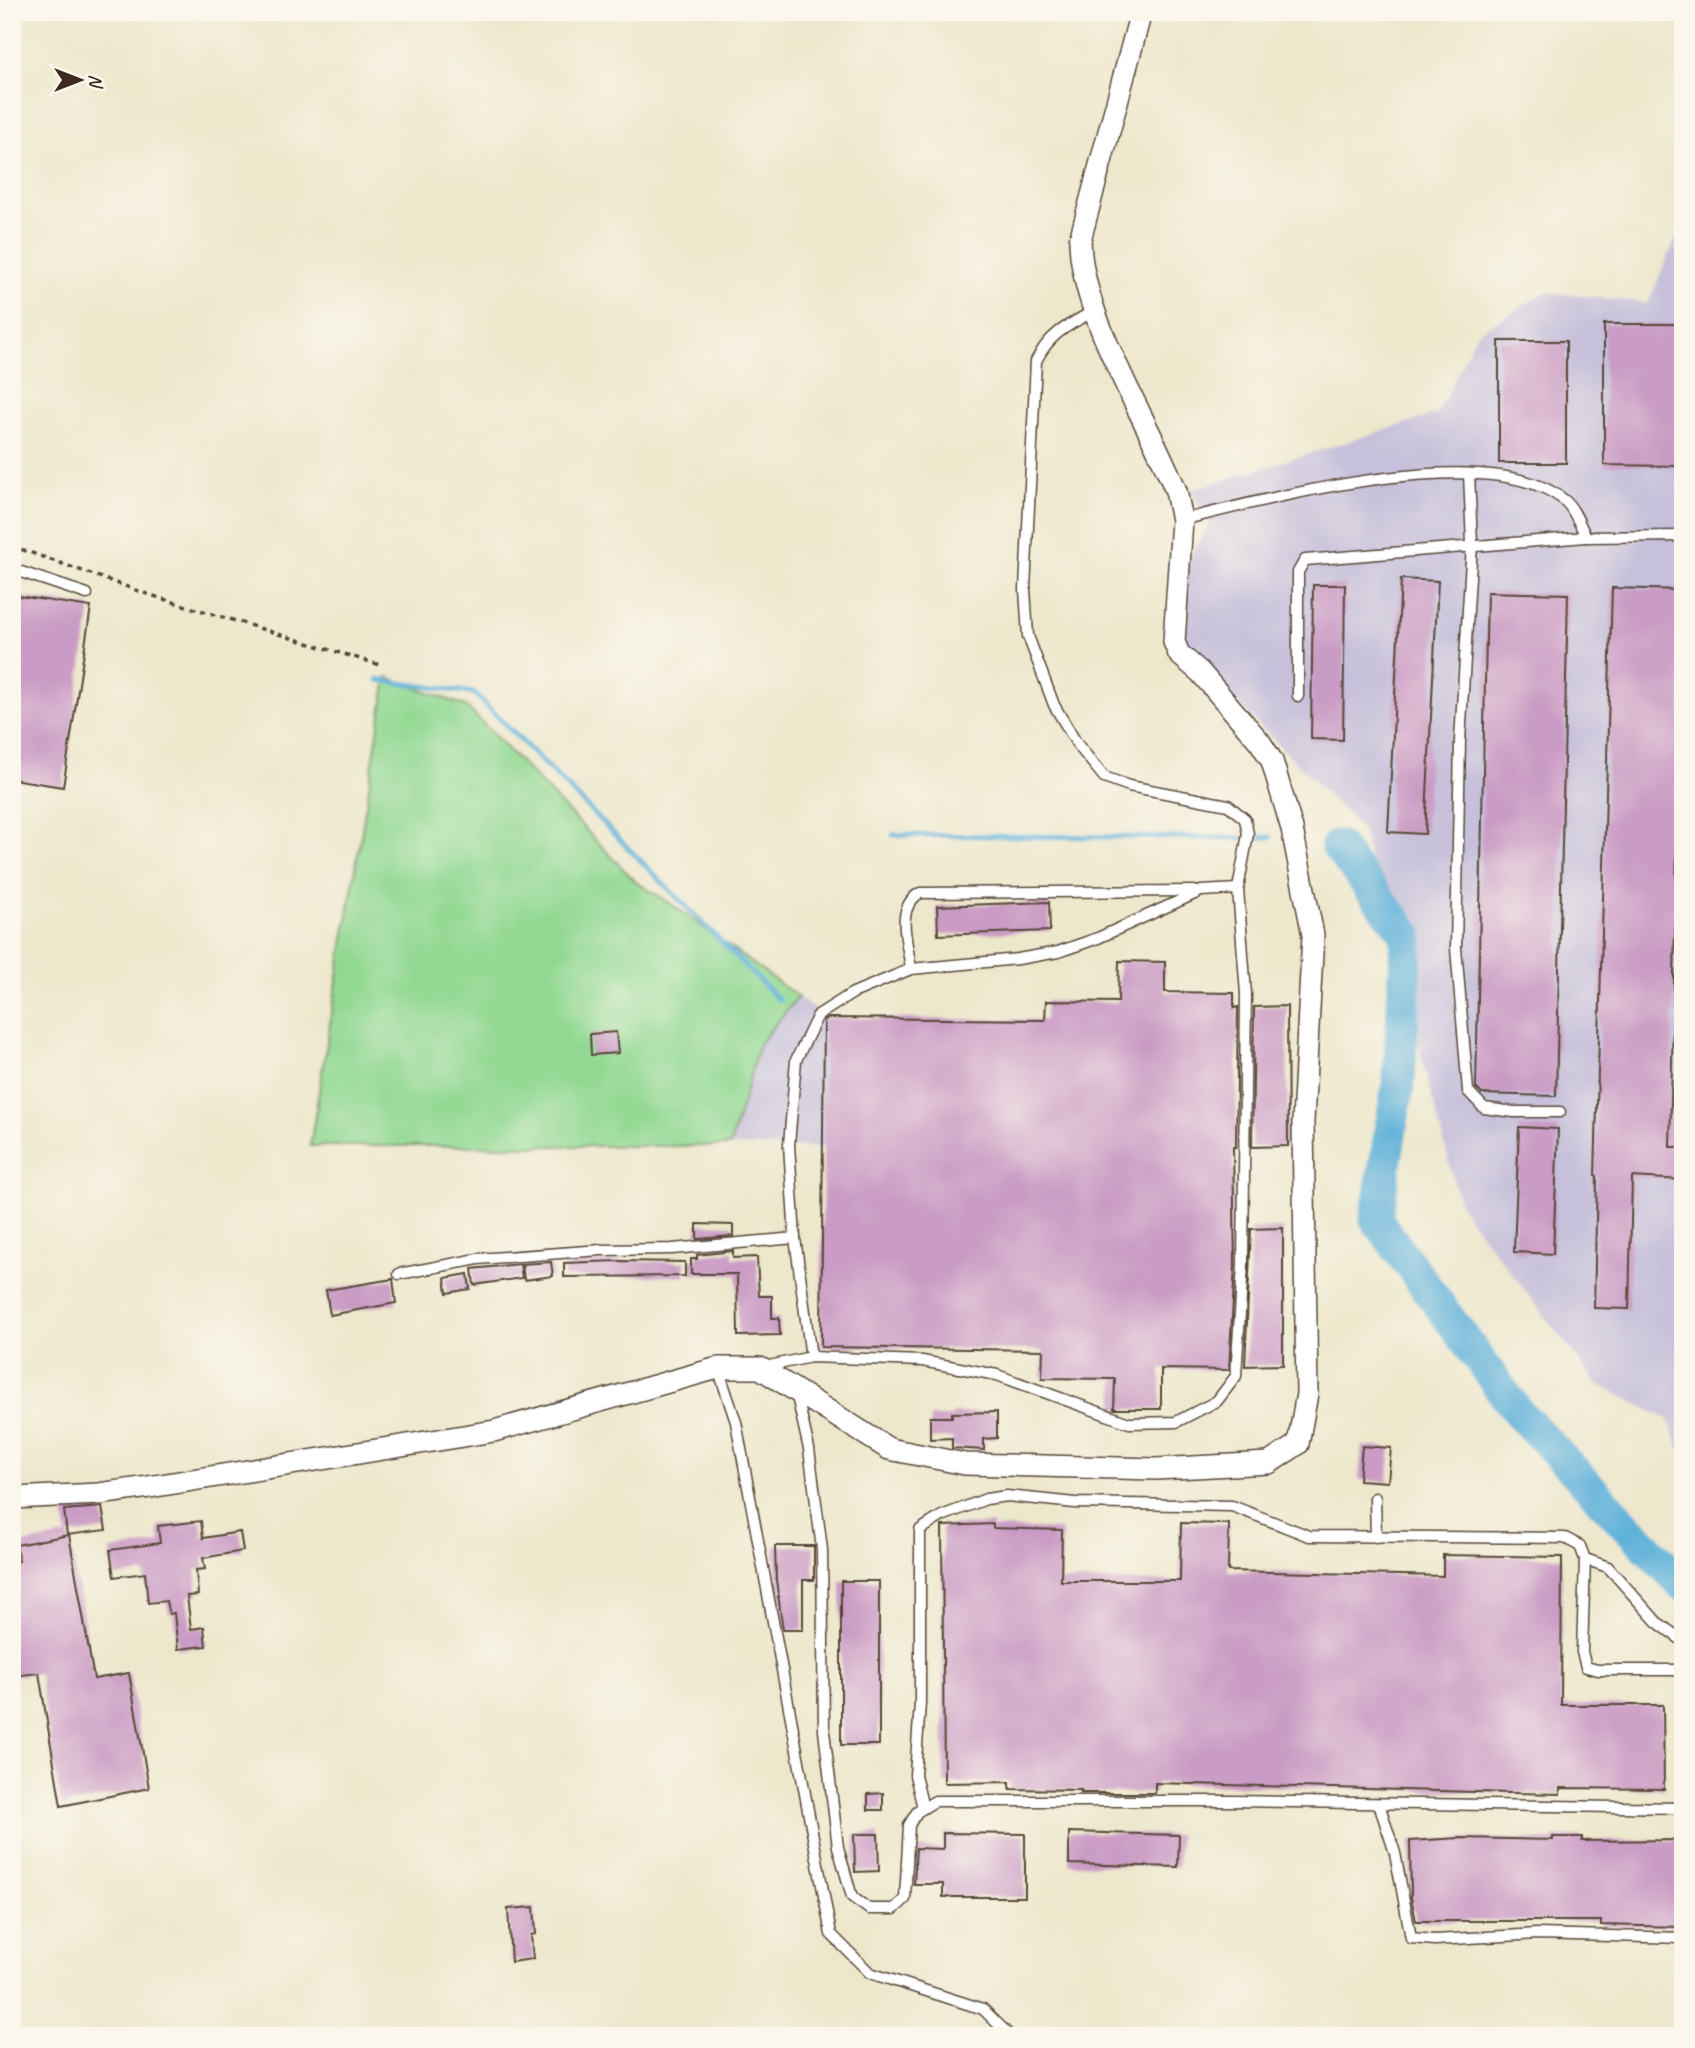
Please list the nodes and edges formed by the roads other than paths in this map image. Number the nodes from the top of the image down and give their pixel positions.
1 (1140, 12) edge
2 (1094, 311) junction
3 (1469, 474) junction
4 (1182, 520) junction
5 (1683, 536) edge
6 (1586, 537) junction
7 (1472, 544) junction
8 (12, 569) edge
9 (87, 594) dead end
10 (1298, 696) dead end
11 (1238, 889) junction
12 (1201, 891) junction
13 (911, 968) junction
14 (1560, 1112) dead end
15 (795, 1238) junction
16 (399, 1274) dead end
17 (811, 1357) junction
18 (718, 1368) junction
19 (760, 1368) junction
20 (796, 1392) junction
21 (12, 1498) edge
22 (1375, 1498) dead end
23 (1376, 1537) junction
24 (1585, 1559) junction
25 (1683, 1641) edge
26 (1683, 1670) edge
27 (1379, 1804) junction
28 (923, 1808) junction
29 (1683, 1808) edge
30 (1683, 1938) edge
31 (1010, 2036) edge

1 - 2 street
2 - 4 street
2 - 11 lane
3 - 4 lane
3 - 6 lane
3 - 7 lane
4 - 20 street
5 - 6 lane
6 - 7 lane
7 - 10 lane
7 - 14 lane
8 - 9 lane
11 - 12 lane
11 - 17 lane
12 - 13 lane
12 - 13 lane
13 - 15 lane
15 - 16 lane
15 - 17 lane
17 - 19 lane
18 - 19 street
18 - 21 street
18 - 31 lane
19 - 20 street
20 - 28 lane
22 - 23 lane
23 - 24 lane
23 - 28 lane
24 - 25 lane
24 - 26 lane
27 - 28 lane
27 - 29 lane
27 - 30 lane

